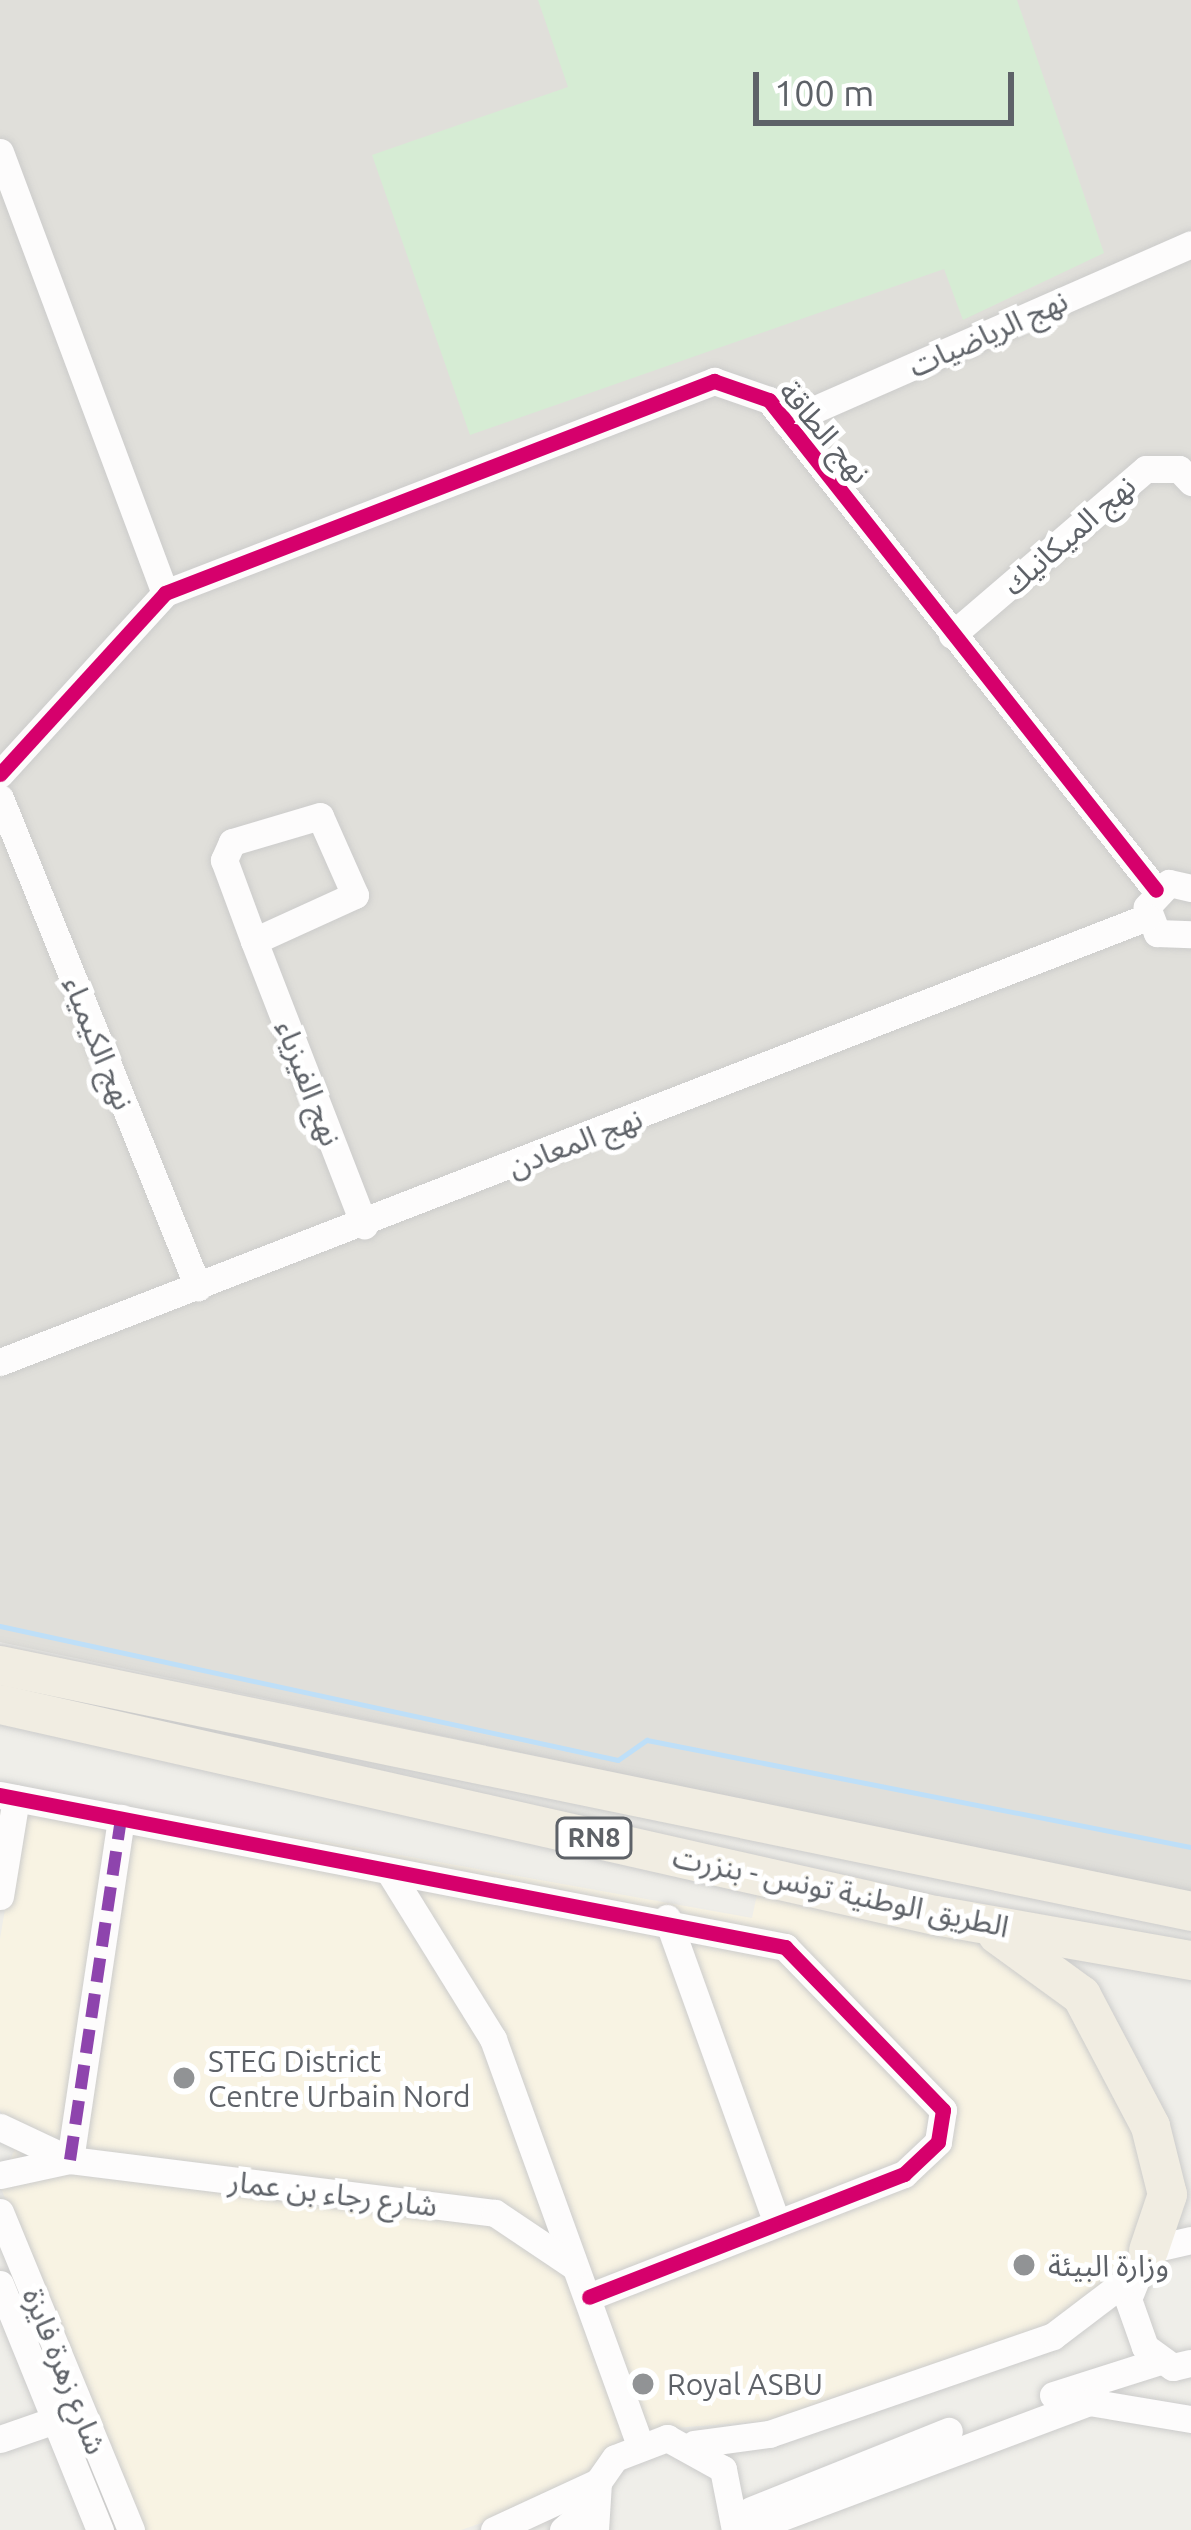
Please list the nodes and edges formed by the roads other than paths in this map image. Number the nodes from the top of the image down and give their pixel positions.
1 (0, 152) edge
2 (1191, 244) edge
3 (786, 422) junction
4 (1191, 482) edge
5 (165, 593) junction
6 (952, 635) junction
7 (0, 774) edge
8 (0, 798) edge
9 (1191, 888) edge
10 (1152, 903) junction
11 (1189, 938) edge
12 (254, 940) junction
13 (364, 1225) junction
14 (198, 1287) junction
15 (0, 1362) edge
16 (0, 1665) edge
17 (0, 1704) edge
18 (8, 1797) edge
19 (121, 1819) junction
20 (392, 1876) junction
21 (0, 1896) edge
22 (1191, 1911) edge
23 (935, 1915) junction
24 (667, 1918) junction
25 (1191, 1960) edge
26 (0, 2130) edge
27 (70, 2160) junction
28 (0, 2171) edge
29 (0, 2212) edge
30 (777, 2223) junction
31 (1191, 2240) edge
32 (1140, 2263) junction
33 (0, 2284) edge
34 (584, 2284) junction
35 (1179, 2369) edge
36 (69, 2415) junction
37 (1191, 2420) edge
38 (0, 2439) edge
39 (639, 2443) junction
40 (703, 2449) junction
41 (596, 2506) edge
42 (557, 2520) edge
43 (740, 2526) edge
44 (100, 2530) edge
45 (131, 2530) edge
46 (494, 2530) edge

1 - 5 street
2 - 3 street, نهج الرياضيات
3 - 5 street, نهج الطاقة
3 - 6 street, نهج الطاقة
4 - 6 street, نهج الميكانيك
5 - 7 street
6 - 10 street, نهج الطاقة
8 - 14 street, نهج الكيمياء
9 - 10 street, نهج المعادن
10 - 11 street
10 - 13 street, نهج المعادن
12 - 12 street, نهج الفيزياء
12 - 13 street, نهج الفيزياء
13 - 14 street, نهج المعادن
14 - 15 street, نهج المعادن
16 - 22 highway, الطريق الوطنية تونس - بنزرت / RN8
17 - 23 highway, الطريق الوطنية تونس - بنزرت / RN8
18 - 19 street
18 - 21 street
19 - 20 street
19 - 27 street
20 - 24 street
20 - 34 street
23 - 25 highway, الطريق الوطنية تونس - بنزرت / RN8
23 - 32 highway
24 - 30 street
24 - 30 street
26 - 27 street, شارع رجاء بن عمار
26 - 28 street
27 - 28 street, شارع رجاء بن عمار
27 - 34 street, شارع رجاء بن عمار
29 - 36 street, شارع زهرة فايزة
30 - 34 street
31 - 32 street
32 - 35 street
32 - 40 street
33 - 36 street, شارع زهرة فايزة
34 - 39 street
35 - 43 street
36 - 38 street
36 - 44 street, شارع زهرة فايزة
36 - 45 street, شارع زهرة فايزة
37 - 43 street
39 - 40 street
39 - 41 street
40 - 43 street
41 - 42 street
42 - 46 street

